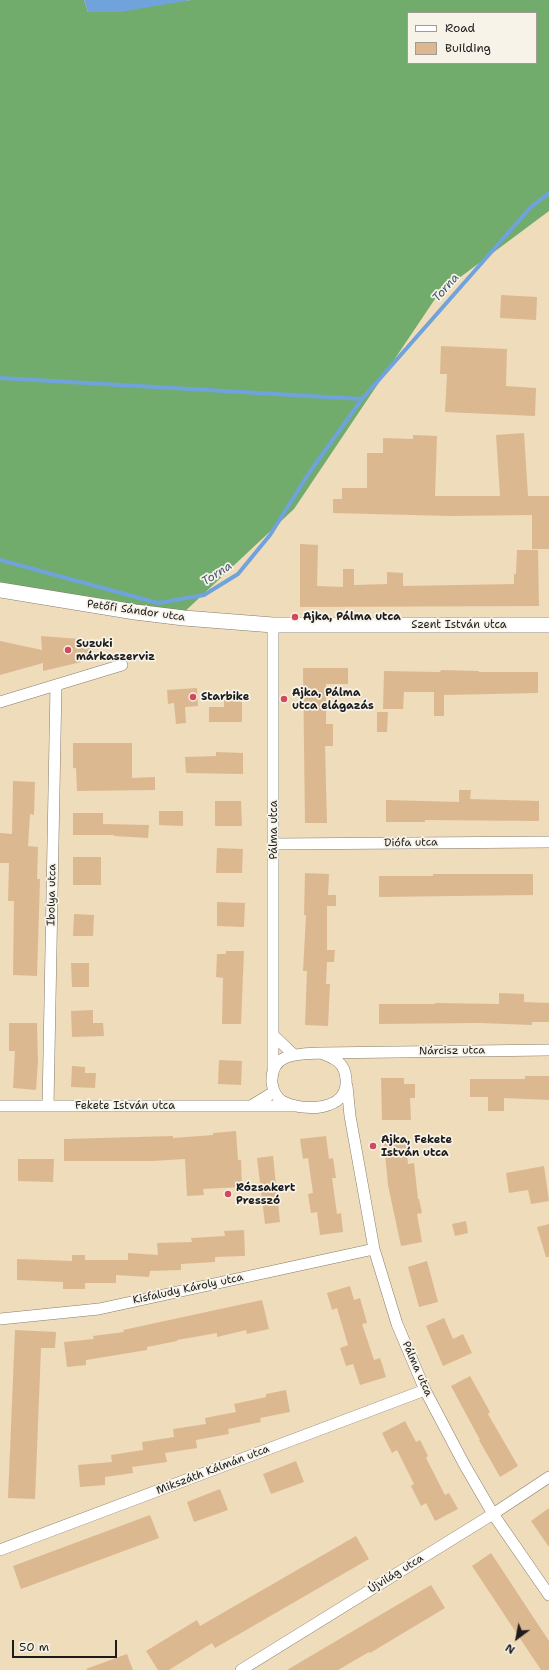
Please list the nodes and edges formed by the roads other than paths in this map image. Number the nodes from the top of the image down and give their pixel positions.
1 (0, 590) edge
2 (273, 625) junction
3 (549, 625) edge
4 (122, 666) dead end
5 (56, 685) junction
6 (0, 702) edge
7 (549, 842) edge
8 (274, 844) junction
9 (273, 1035) junction
10 (549, 1050) edge
11 (321, 1053) junction
12 (356, 1053) junction
13 (293, 1054) junction
14 (342, 1064) junction
15 (273, 1069) junction
16 (347, 1086) junction
17 (274, 1092) junction
18 (336, 1102) junction
19 (0, 1106) edge
20 (48, 1106) junction
21 (250, 1106) junction
22 (293, 1106) junction
23 (350, 1116) junction
24 (374, 1249) junction
25 (0, 1319) edge
26 (425, 1390) junction
27 (549, 1477) edge
28 (493, 1514) junction
29 (0, 1550) edge
30 (549, 1595) edge
31 (241, 1670) edge

1 - 2 main road, Petőfi Sándor utca
2 - 3 main road, Szent István utca
2 - 8 street, Pálma utca
4 - 5 street
5 - 6 street
5 - 20 street, Ibolya utca
7 - 8 street, Diófa utca
8 - 9 street, Pálma utca
9 - 13 street
9 - 15 street, Pálma utca
10 - 12 street, Nárcisz utca
11 - 12 street, Nárcisz utca
11 - 13 street
11 - 14 street
12 - 14 street
13 - 15 street
14 - 16 street, Pálma utca
15 - 17 street, Pálma utca
16 - 18 street
16 - 23 street, Pálma utca
17 - 21 street
17 - 22 street
18 - 22 street
18 - 23 street
19 - 20 street, Fekete István utca
20 - 21 street, Fekete István utca
21 - 22 street, Fekete István utca
23 - 24 street, Pálma utca
24 - 25 street, Kisfaludy Károly utca
24 - 26 street, Pálma utca
26 - 28 street, Pálma utca
26 - 29 street, Mikszáth Kálmán utca
27 - 28 street, Újvilág utca
28 - 30 street, Pálma utca
28 - 31 street, Újvilág utca

